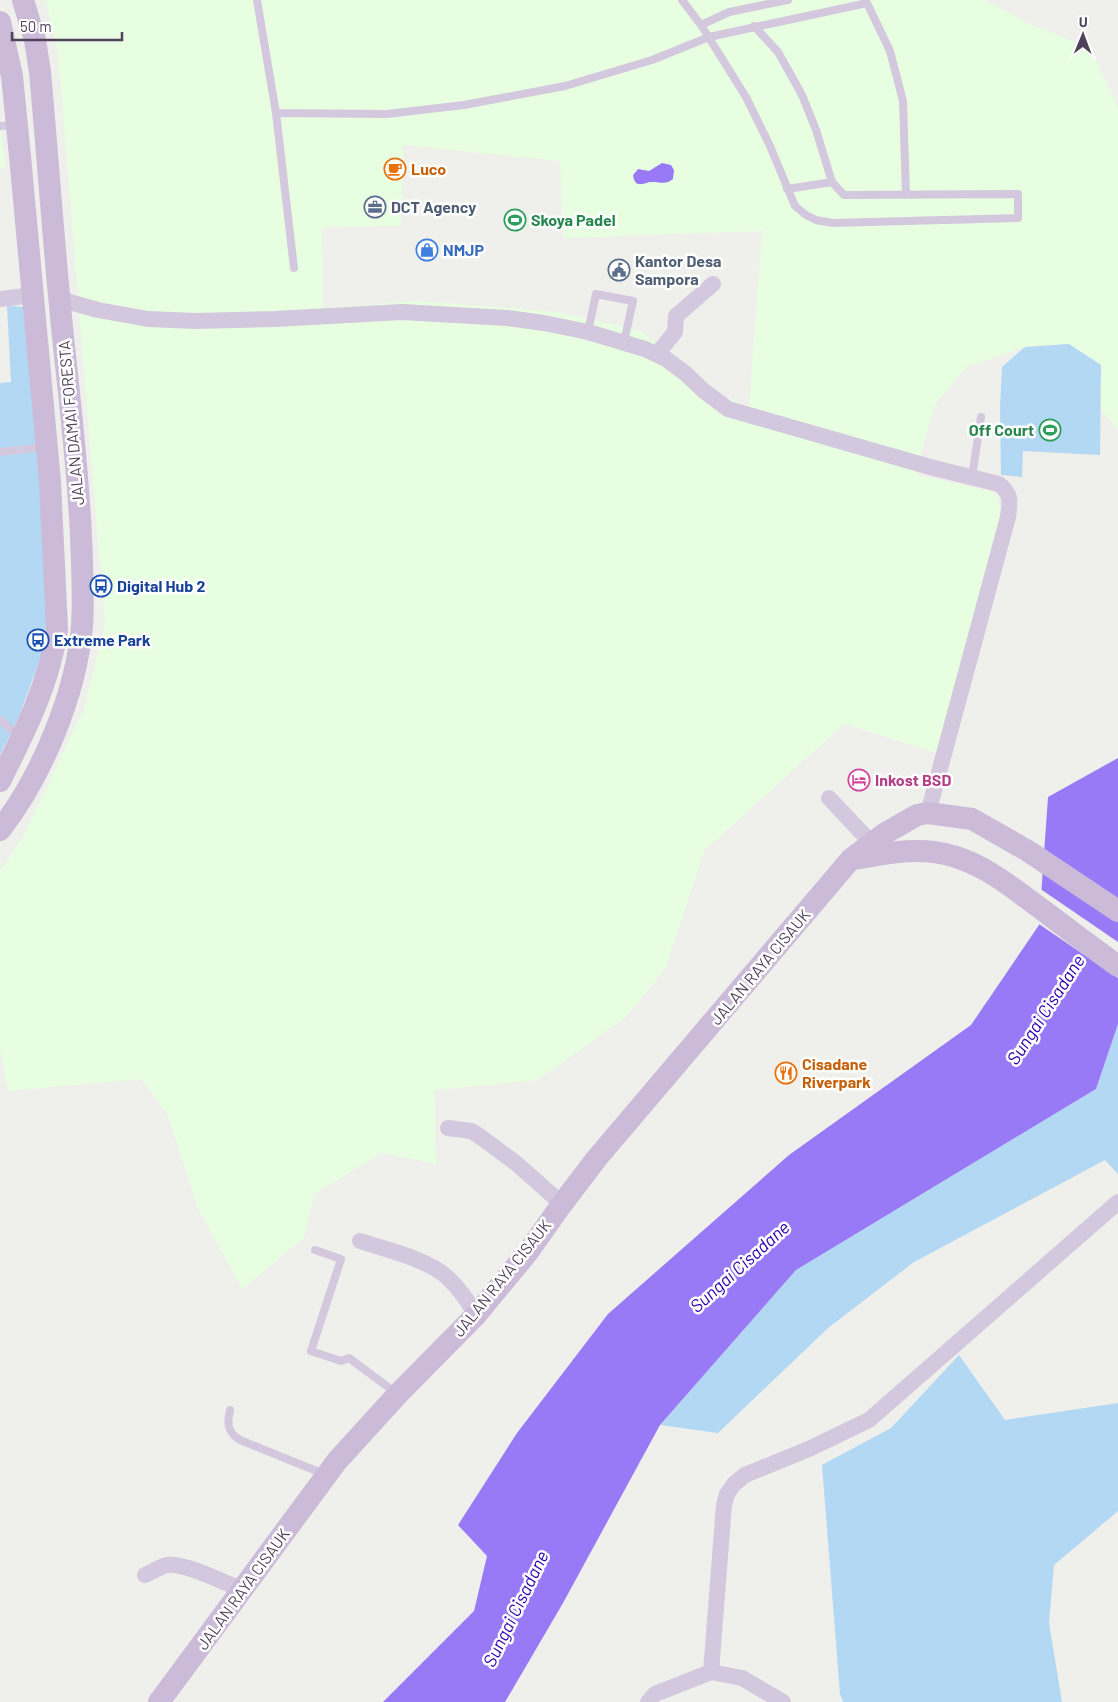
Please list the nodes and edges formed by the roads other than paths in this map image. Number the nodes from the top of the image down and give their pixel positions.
1 (23, 0) edge
2 (257, 0) edge
3 (682, 0) edge
4 (788, 0) edge
5 (0, 22) edge
6 (701, 25) junction
7 (754, 26) junction
8 (709, 37) junction
9 (40, 72) junction
10 (12, 76) junction
11 (276, 113) junction
12 (9, 126) edge
13 (832, 182) junction
14 (787, 188) junction
15 (906, 195) junction
16 (294, 268) dead end
17 (713, 284) dead end
18 (33, 295) junction
19 (0, 299) edge
20 (60, 299) junction
21 (588, 332) junction
22 (624, 342) junction
23 (657, 354) junction
24 (981, 417) dead end
25 (47, 447) junction
26 (0, 452) edge
27 (972, 476) junction
28 (78, 480) junction
29 (50, 482) junction
30 (0, 720) edge
31 (21, 738) junction
32 (0, 781) edge
33 (829, 798) dead end
34 (928, 813) junction
35 (0, 830) edge
36 (876, 848) junction
37 (1118, 911) edge
38 (1118, 966) edge
39 (448, 1128) dead end
40 (1118, 1202) edge
41 (562, 1204) junction
42 (360, 1241) dead end
43 (315, 1250) dead end
44 (476, 1314) junction
45 (398, 1394) junction
46 (230, 1410) dead end
47 (326, 1475) junction
48 (145, 1575) dead end
49 (242, 1590) junction
50 (711, 1672) junction
51 (159, 1702) edge
52 (648, 1702) edge
53 (784, 1702) edge

1 - 9 main road, JALAN DAMAI FORESTA
2 - 11 lane
3 - 6 lane
4 - 6 lane
5 - 10 main road, JALAN DAMAI FORESTA
6 - 8 lane
7 - 8 lane
7 - 13 lane
7 - 15 lane
8 - 11 lane
8 - 14 lane
9 - 10 main road
9 - 20 main road, JALAN DAMAI FORESTA
10 - 12 main road, JALAN DAMAI FORESTA
11 - 16 lane
12 - 18 main road, JALAN DAMAI FORESTA
13 - 14 lane
13 - 15 lane
14 - 15 lane
17 - 23 street
18 - 19 street
18 - 25 main road, JALAN DAMAI FORESTA
20 - 21 street
20 - 28 main road, JALAN DAMAI FORESTA
21 - 22 street
21 - 22 lane
22 - 23 street
23 - 27 street
24 - 27 lane
25 - 26 lane
25 - 29 main road, JALAN DAMAI FORESTA
27 - 34 street
28 - 29 main road
28 - 35 main road, JALAN DAMAI FORESTA
29 - 31 main road, JALAN DAMAI FORESTA
30 - 31 lane
31 - 32 main road, JALAN DAMAI FORESTA
33 - 36 street
34 - 36 main road, JALAN RAYA CISAUK
34 - 37 main road, JALAN RAYA CISAUK
36 - 38 main road, JALAN RAYA CISAUK
36 - 41 main road, JALAN RAYA CISAUK
39 - 41 street
40 - 50 street
41 - 44 main road, JALAN RAYA CISAUK
42 - 44 street
43 - 45 lane
44 - 45 main road, JALAN RAYA CISAUK
45 - 47 main road, JALAN RAYA CISAUK
46 - 47 lane
47 - 49 main road, JALAN RAYA CISAUK
48 - 49 street
49 - 51 main road, JALAN RAYA CISAUK
50 - 52 street
50 - 53 street

